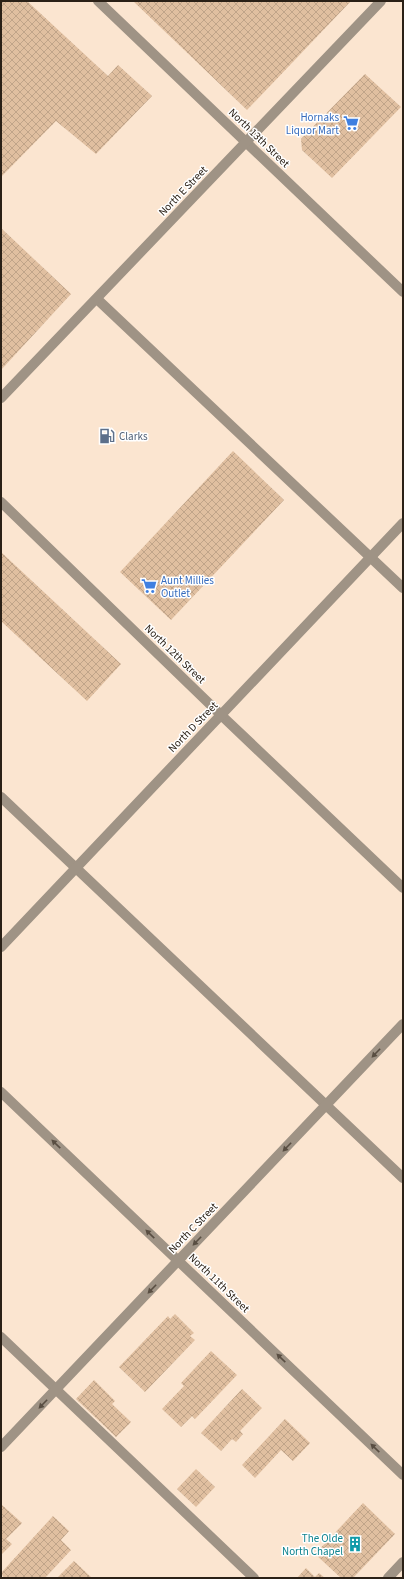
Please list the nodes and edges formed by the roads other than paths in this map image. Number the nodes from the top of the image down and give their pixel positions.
1 (98, 1) edge
2 (381, 1) edge
3 (246, 142) junction
4 (403, 292) edge
5 (97, 299) junction
6 (1, 398) edge
7 (1, 502) edge
8 (403, 523) edge
9 (371, 557) junction
10 (403, 588) edge
11 (221, 715) junction
12 (1, 797) edge
13 (77, 867) junction
14 (403, 888) edge
15 (1, 947) edge
16 (403, 1024) edge
17 (1, 1092) edge
18 (327, 1105) junction
19 (403, 1178) edge
20 (178, 1261) junction
21 (1, 1337) edge
22 (55, 1390) junction
23 (1, 1447) edge
24 (403, 1475) edge
25 (403, 1562) edge
26 (254, 1578) edge
27 (388, 1578) edge

1 - 3 street, North 13th Street
2 - 3 street, North E Street
3 - 4 street, North 13th Street
3 - 5 street, North E Street
5 - 6 street, North E Street
5 - 9 street
7 - 11 street, North 12th Street
8 - 9 street, North D Street
9 - 10 street
9 - 11 street, North D Street
11 - 13 street, North D Street
11 - 14 street, North 12th Street
12 - 13 street
13 - 15 street, North D Street
13 - 18 street
16 -> 18 street, North C Street
20 -> 17 street, North 11th Street
18 - 19 street
18 -> 20 street, North C Street
20 -> 22 street, North C Street
24 -> 20 street, North 11th Street
21 - 22 street
22 -> 23 street, North C Street
22 - 26 street
25 - 27 street

